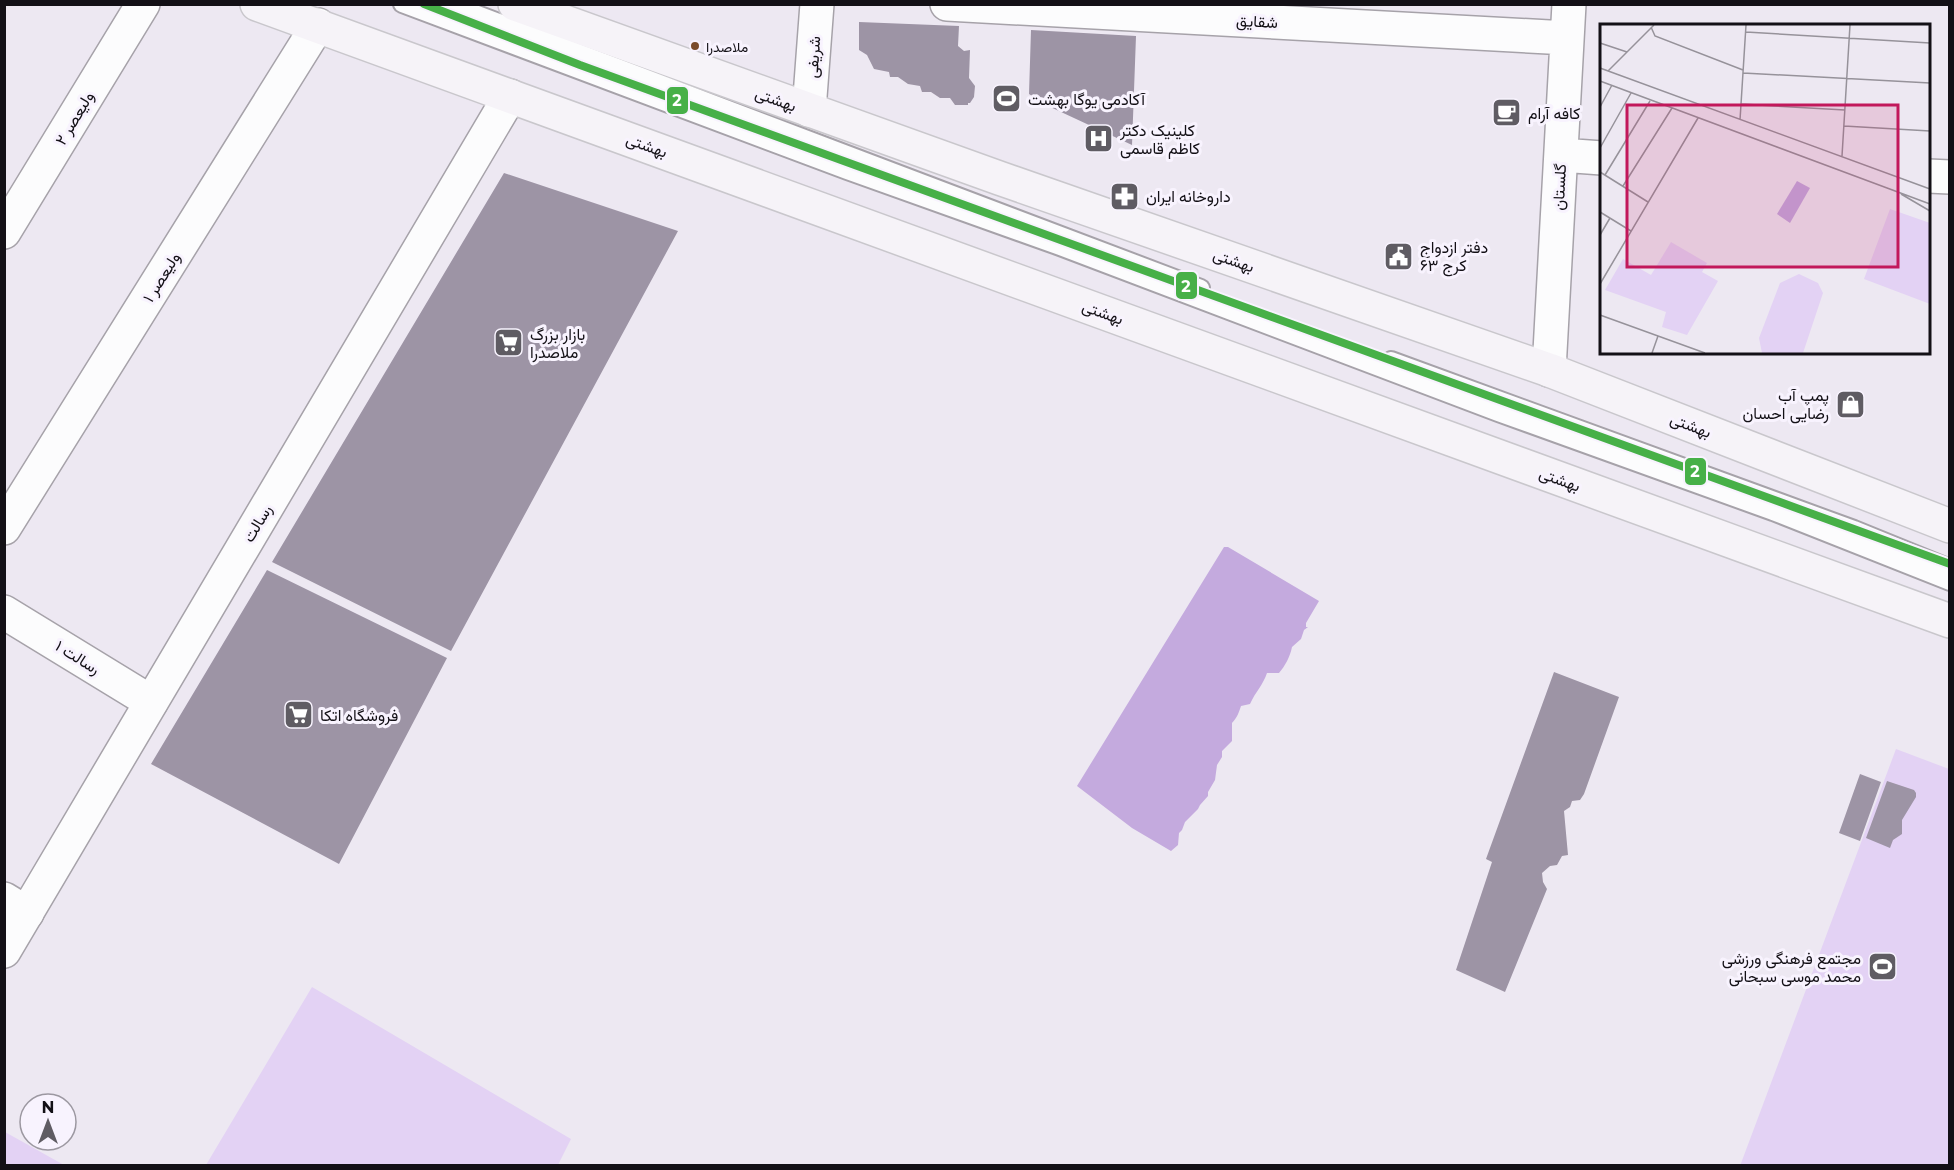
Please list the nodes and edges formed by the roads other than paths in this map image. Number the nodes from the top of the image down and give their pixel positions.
1 (143, 4) edge
2 (256, 4) edge
3 (402, 4) edge
4 (451, 4) edge
5 (515, 4) edge
6 (817, 4) edge
7 (947, 4) edge
8 (1569, 4) edge
9 (318, 26) junction
10 (1567, 38) junction
11 (510, 96) junction
12 (809, 110) junction
13 (1561, 155) junction
14 (1600, 158) edge
15 (1930, 176) edge
16 (1950, 177) edge
17 (4, 232) edge
18 (1549, 370) junction
19 (1950, 526) edge
20 (4, 528) edge
21 (1950, 568) edge
22 (1950, 582) edge
23 (4, 612) edge
24 (1949, 621) edge
25 (151, 702) junction
26 (16, 906) edge
27 (4, 951) edge

1 - 17 street, ولیعصر ۲
2 - 9 main road, بهشتی
3 - 22 lane
4 - 21 lane
5 - 12 main road, بهشتى
6 - 12 street, شریفی
7 - 10 street, شقایق
8 - 10 street, گلستان
9 - 11 main road, بهشتی
9 - 20 street, ولیعصر ۱
10 - 13 street, گلستان
11 - 24 main road, بهشتی
11 - 25 street, رسالت
12 - 18 main road, بهشتى
13 - 14 street
13 - 18 street, گلستان
15 - 16 street
18 - 19 main road, بهشتى
23 - 25 street, رسالت ۱
25 - 26 street, رسالت
26 - 27 street, رسالت

